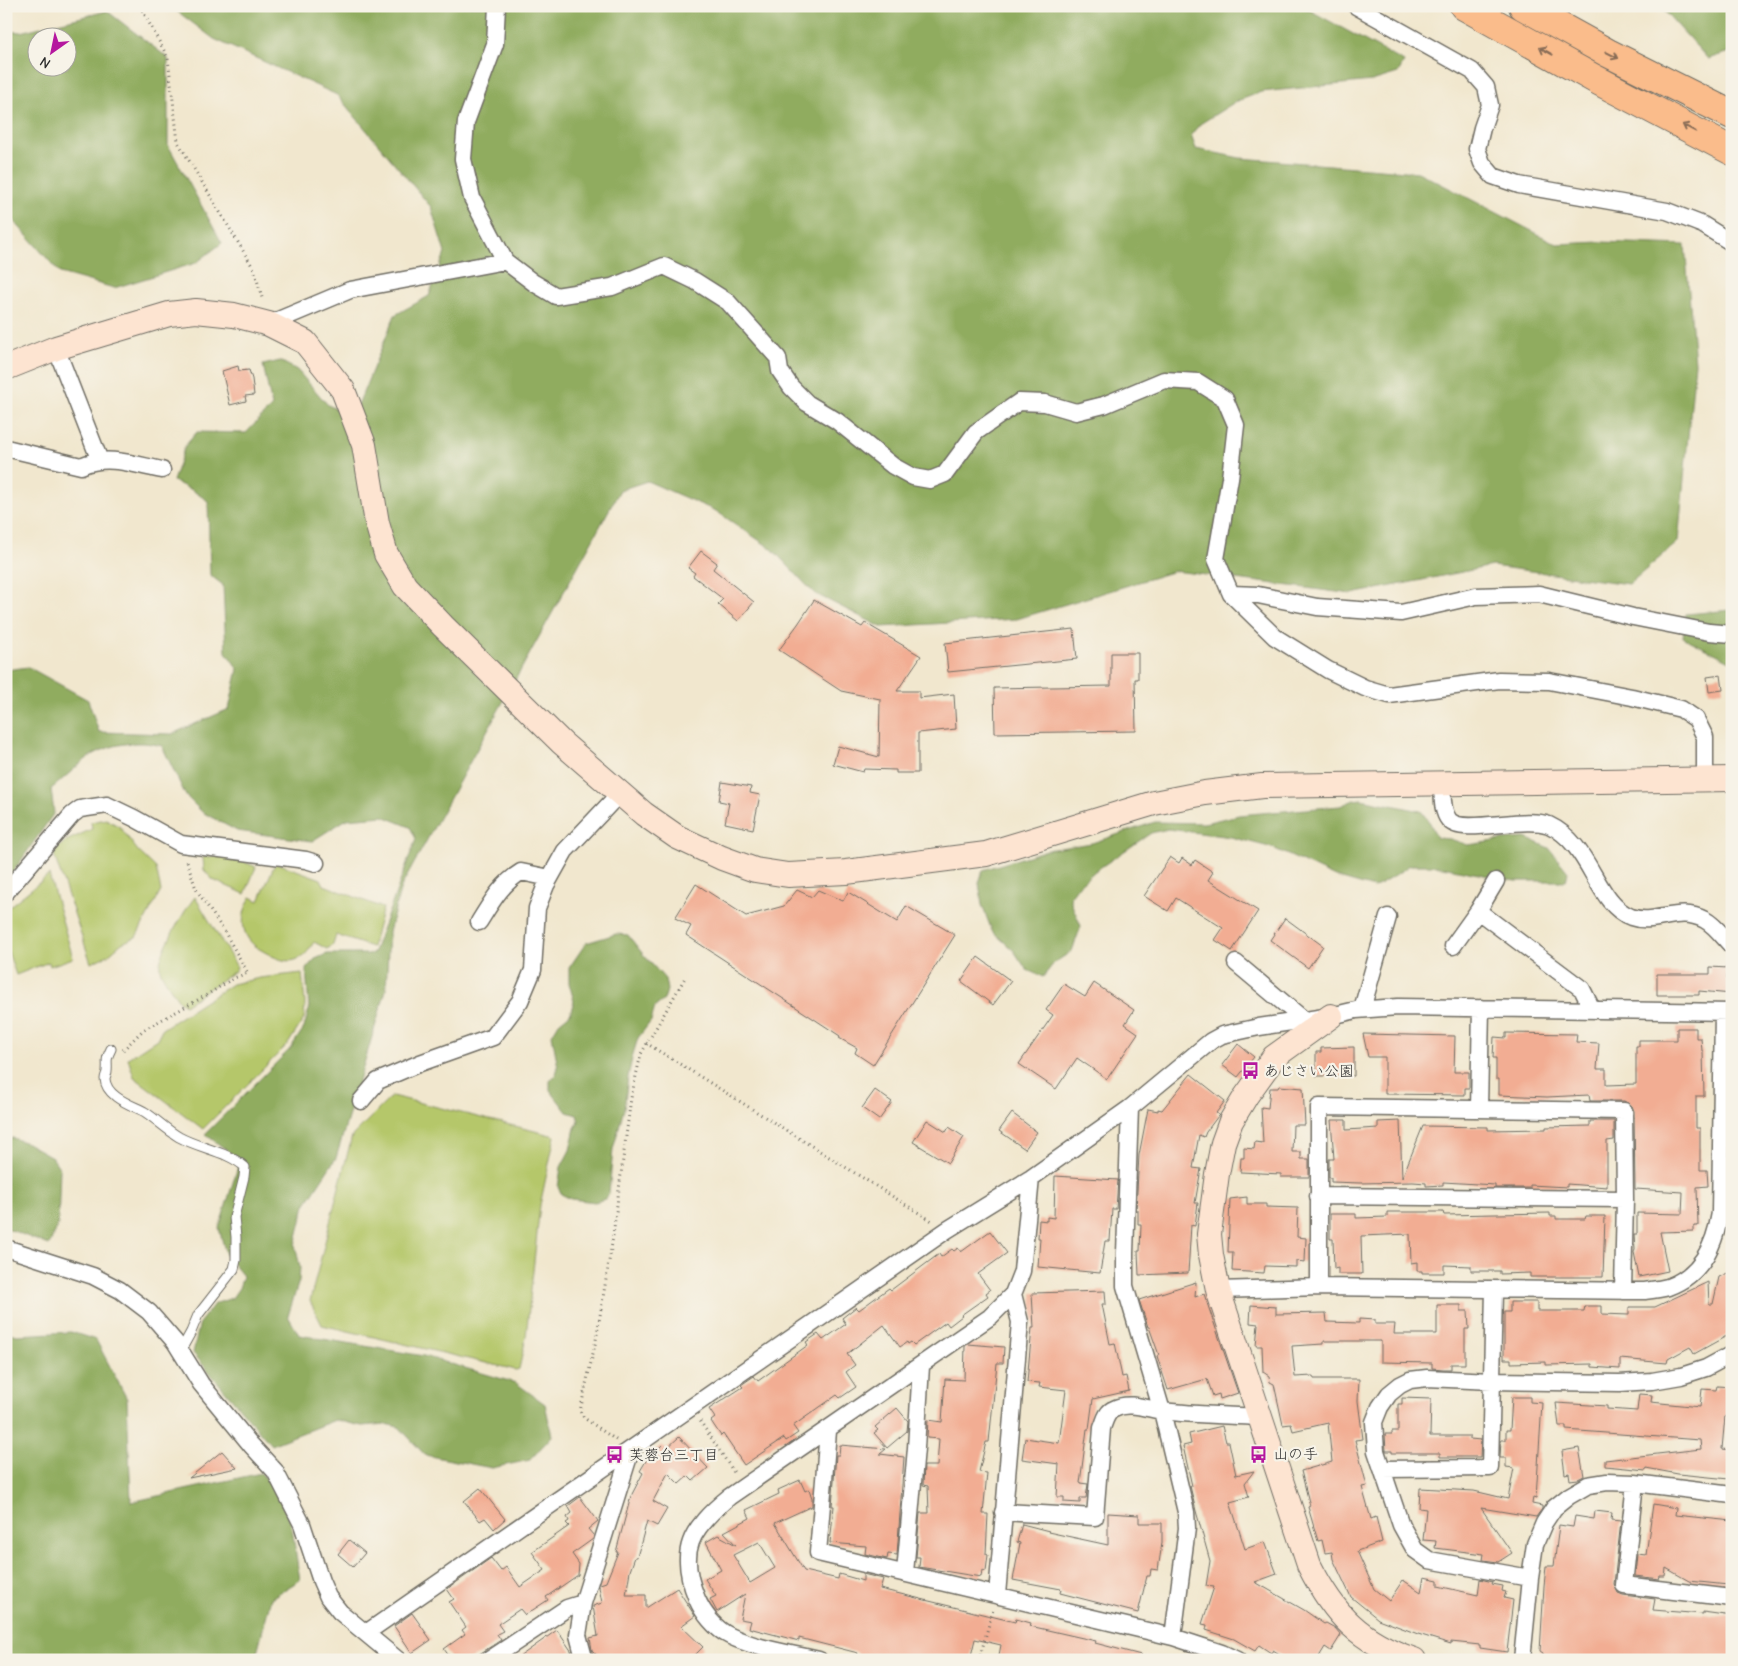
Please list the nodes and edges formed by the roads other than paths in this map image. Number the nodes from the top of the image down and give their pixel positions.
1 (497, 6) edge
2 (1356, 6) edge
3 (1464, 6) edge
4 (1523, 6) edge
5 (1732, 115) edge
6 (1732, 151) edge
7 (1732, 244) edge
8 (505, 261) junction
9 (269, 324) junction
10 (56, 348) junction
11 (6, 368) edge
12 (6, 448) edge
13 (100, 461) junction
14 (162, 470) dead end
15 (1231, 594) junction
16 (1732, 634) edge
17 (1732, 779) edge
18 (1705, 780) junction
19 (1442, 783) junction
20 (620, 793) junction
21 (316, 863) dead end
22 (550, 878) junction
23 (1496, 881) dead end
24 (6, 892) edge
25 (1478, 911) junction
26 (1388, 917) dead end
27 (479, 922) dead end
28 (1453, 946) dead end
29 (1732, 946) edge
30 (1236, 963) dead end
31 (1481, 1008) junction
32 (1362, 1009) junction
33 (1592, 1010) junction
34 (1727, 1012) edge
35 (1331, 1016) junction
36 (1304, 1020) junction
37 (111, 1049) dead end
38 (362, 1101) dead end
39 (1130, 1108) junction
40 (1479, 1109) junction
41 (1727, 1117) edge
42 (1030, 1178) junction
43 (1318, 1196) junction
44 (1625, 1199) junction
45 (6, 1248) edge
46 (1319, 1287) junction
47 (1218, 1290) junction
48 (1494, 1290) junction
49 (1623, 1291) junction
50 (1013, 1294) junction
51 (181, 1350) junction
52 (1732, 1354) edge
53 (921, 1366) junction
54 (1492, 1382) junction
55 (1162, 1411) junction
56 (1259, 1417) junction
57 (828, 1430) junction
58 (631, 1450) junction
59 (1382, 1469) junction
60 (1635, 1483) junction
61 (1732, 1495) edge
62 (1003, 1512) junction
63 (905, 1573) junction
64 (1530, 1578) junction
65 (997, 1595) junction
66 (1732, 1598) edge
67 (583, 1603) junction
68 (366, 1633) junction
69 (1173, 1637) junction
70 (398, 1660) edge
71 (489, 1660) edge
72 (586, 1660) edge
73 (819, 1660) edge
74 (1237, 1660) edge
75 (1414, 1660) edge
76 (1522, 1660) edge

1 - 8 street
2 - 7 street
6 -> 3 highway
4 -> 5 highway
8 - 9 street
8 - 15 street
9 - 10 street
9 - 20 street
10 - 11 street
10 - 13 street
12 - 13 street
13 - 14 street
15 - 16 street
15 - 18 street
17 - 18 street
18 - 19 street
19 - 20 street
19 - 29 street
20 - 22 street
21 - 24 street
22 - 27 street
22 - 38 street
23 - 25 street
25 - 28 street
25 - 33 street
26 - 32 street
30 - 36 street
31 - 32 street
31 - 33 street
31 - 40 street
32 - 35 street
33 - 34 street
34 - 41 street
35 - 36 street
35 - 47 street
36 - 39 street
37 - 51 lane
39 - 42 street
39 - 55 street
40 - 43 street
40 - 44 street
41 - 49 street
42 - 50 street
42 - 58 street
43 - 44 street
43 - 46 street
44 - 49 street
45 - 51 street
46 - 47 street
46 - 48 street
47 - 56 street
48 - 49 street
48 - 54 street
50 - 53 street
50 - 62 street
51 - 68 street
52 - 54 street
53 - 57 street
53 - 63 street
54 - 59 street
54 - 59 street
55 - 56 street
55 - 62 street
55 - 69 street
56 - 75 street
57 - 63 street
57 - 73 street
58 - 67 street
58 - 68 street
59 - 64 street
60 - 61 street
60 - 64 street
60 - 66 street
62 - 65 street
63 - 65 street
64 - 76 street
65 - 69 street
67 - 71 street
67 - 72 street
68 - 70 street
69 - 74 street

